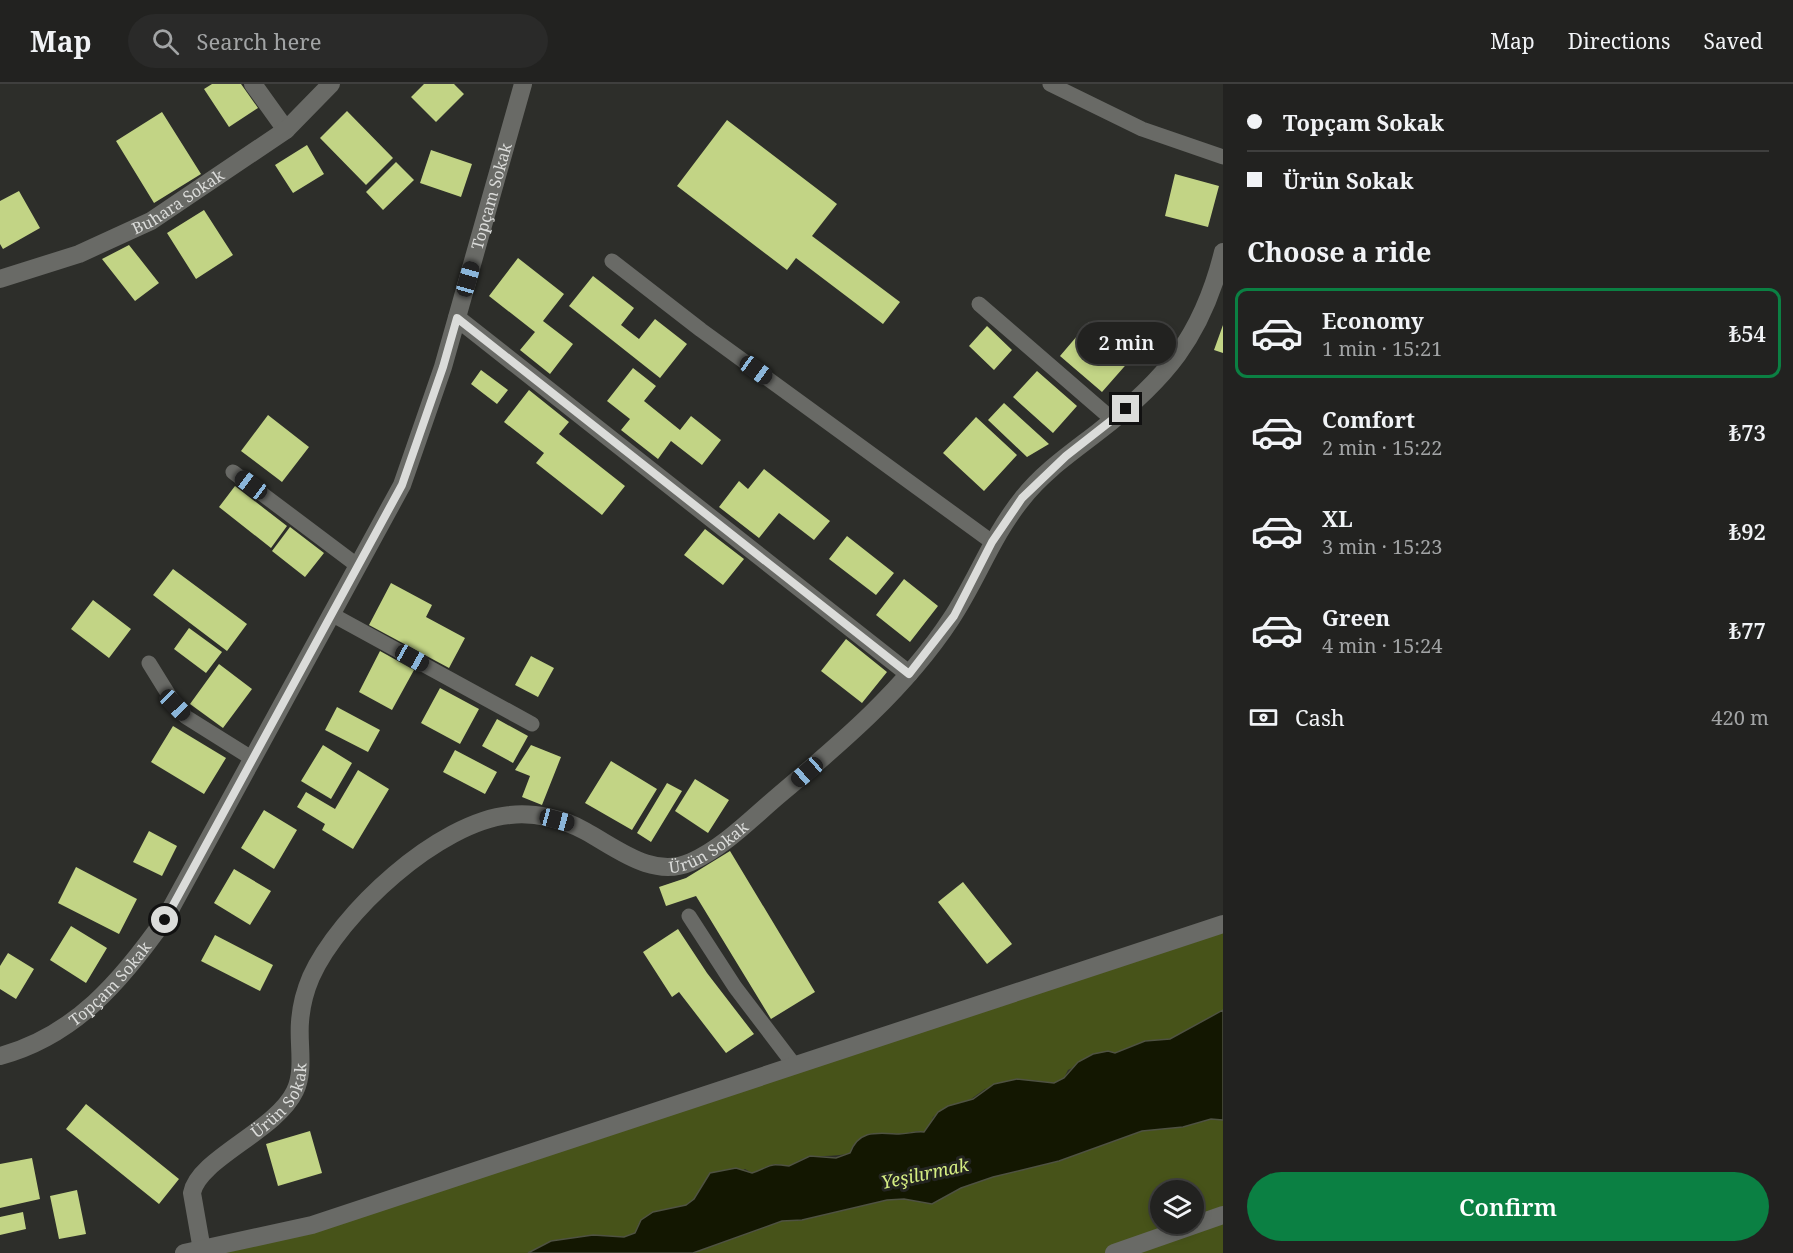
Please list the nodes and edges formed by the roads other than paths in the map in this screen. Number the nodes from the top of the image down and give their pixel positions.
1 (253, 84) edge
2 (331, 84) edge
3 (523, 84) edge
4 (1050, 84) edge
5 (286, 130) junction
6 (1223, 158) edge
7 (1223, 252) edge
8 (612, 261) dead end
9 (0, 279) edge
10 (1217, 294) edge
11 (980, 304) dead end
12 (457, 318) junction
13 (1113, 420) junction
14 (233, 472) dead end
15 (992, 542) junction
16 (358, 566) junction
17 (331, 614) junction
18 (149, 663) dead end
19 (909, 674) junction
20 (532, 724) dead end
21 (253, 759) junction
22 (689, 916) dead end
23 (1223, 924) edge
24 (0, 1056) edge
25 (795, 1066) junction
26 (1223, 1215) edge
27 (202, 1250) junction
28 (184, 1253) edge
29 (1114, 1253) edge

1 - 5 street
2 - 5 street, Buhara Sokak
3 - 12 street, Topçam Sokak
4 - 6 lane
5 - 9 street, Buhara Sokak
7 - 10 street, Ürün Sokak
8 - 15 lane
10 - 13 street, Ürün Sokak
11 - 13 lane
12 - 16 street, Topçam Sokak
12 - 19 street
13 - 15 street, Ürün Sokak
14 - 16 lane
15 - 19 street, Ürün Sokak
16 - 17 street, Topçam Sokak
17 - 20 lane
17 - 21 street, Topçam Sokak
18 - 21 lane
19 - 27 street, Ürün Sokak
21 - 24 street, Topçam Sokak
22 - 25 lane
23 - 25 street
25 - 27 street
26 - 29 street
27 - 28 street

